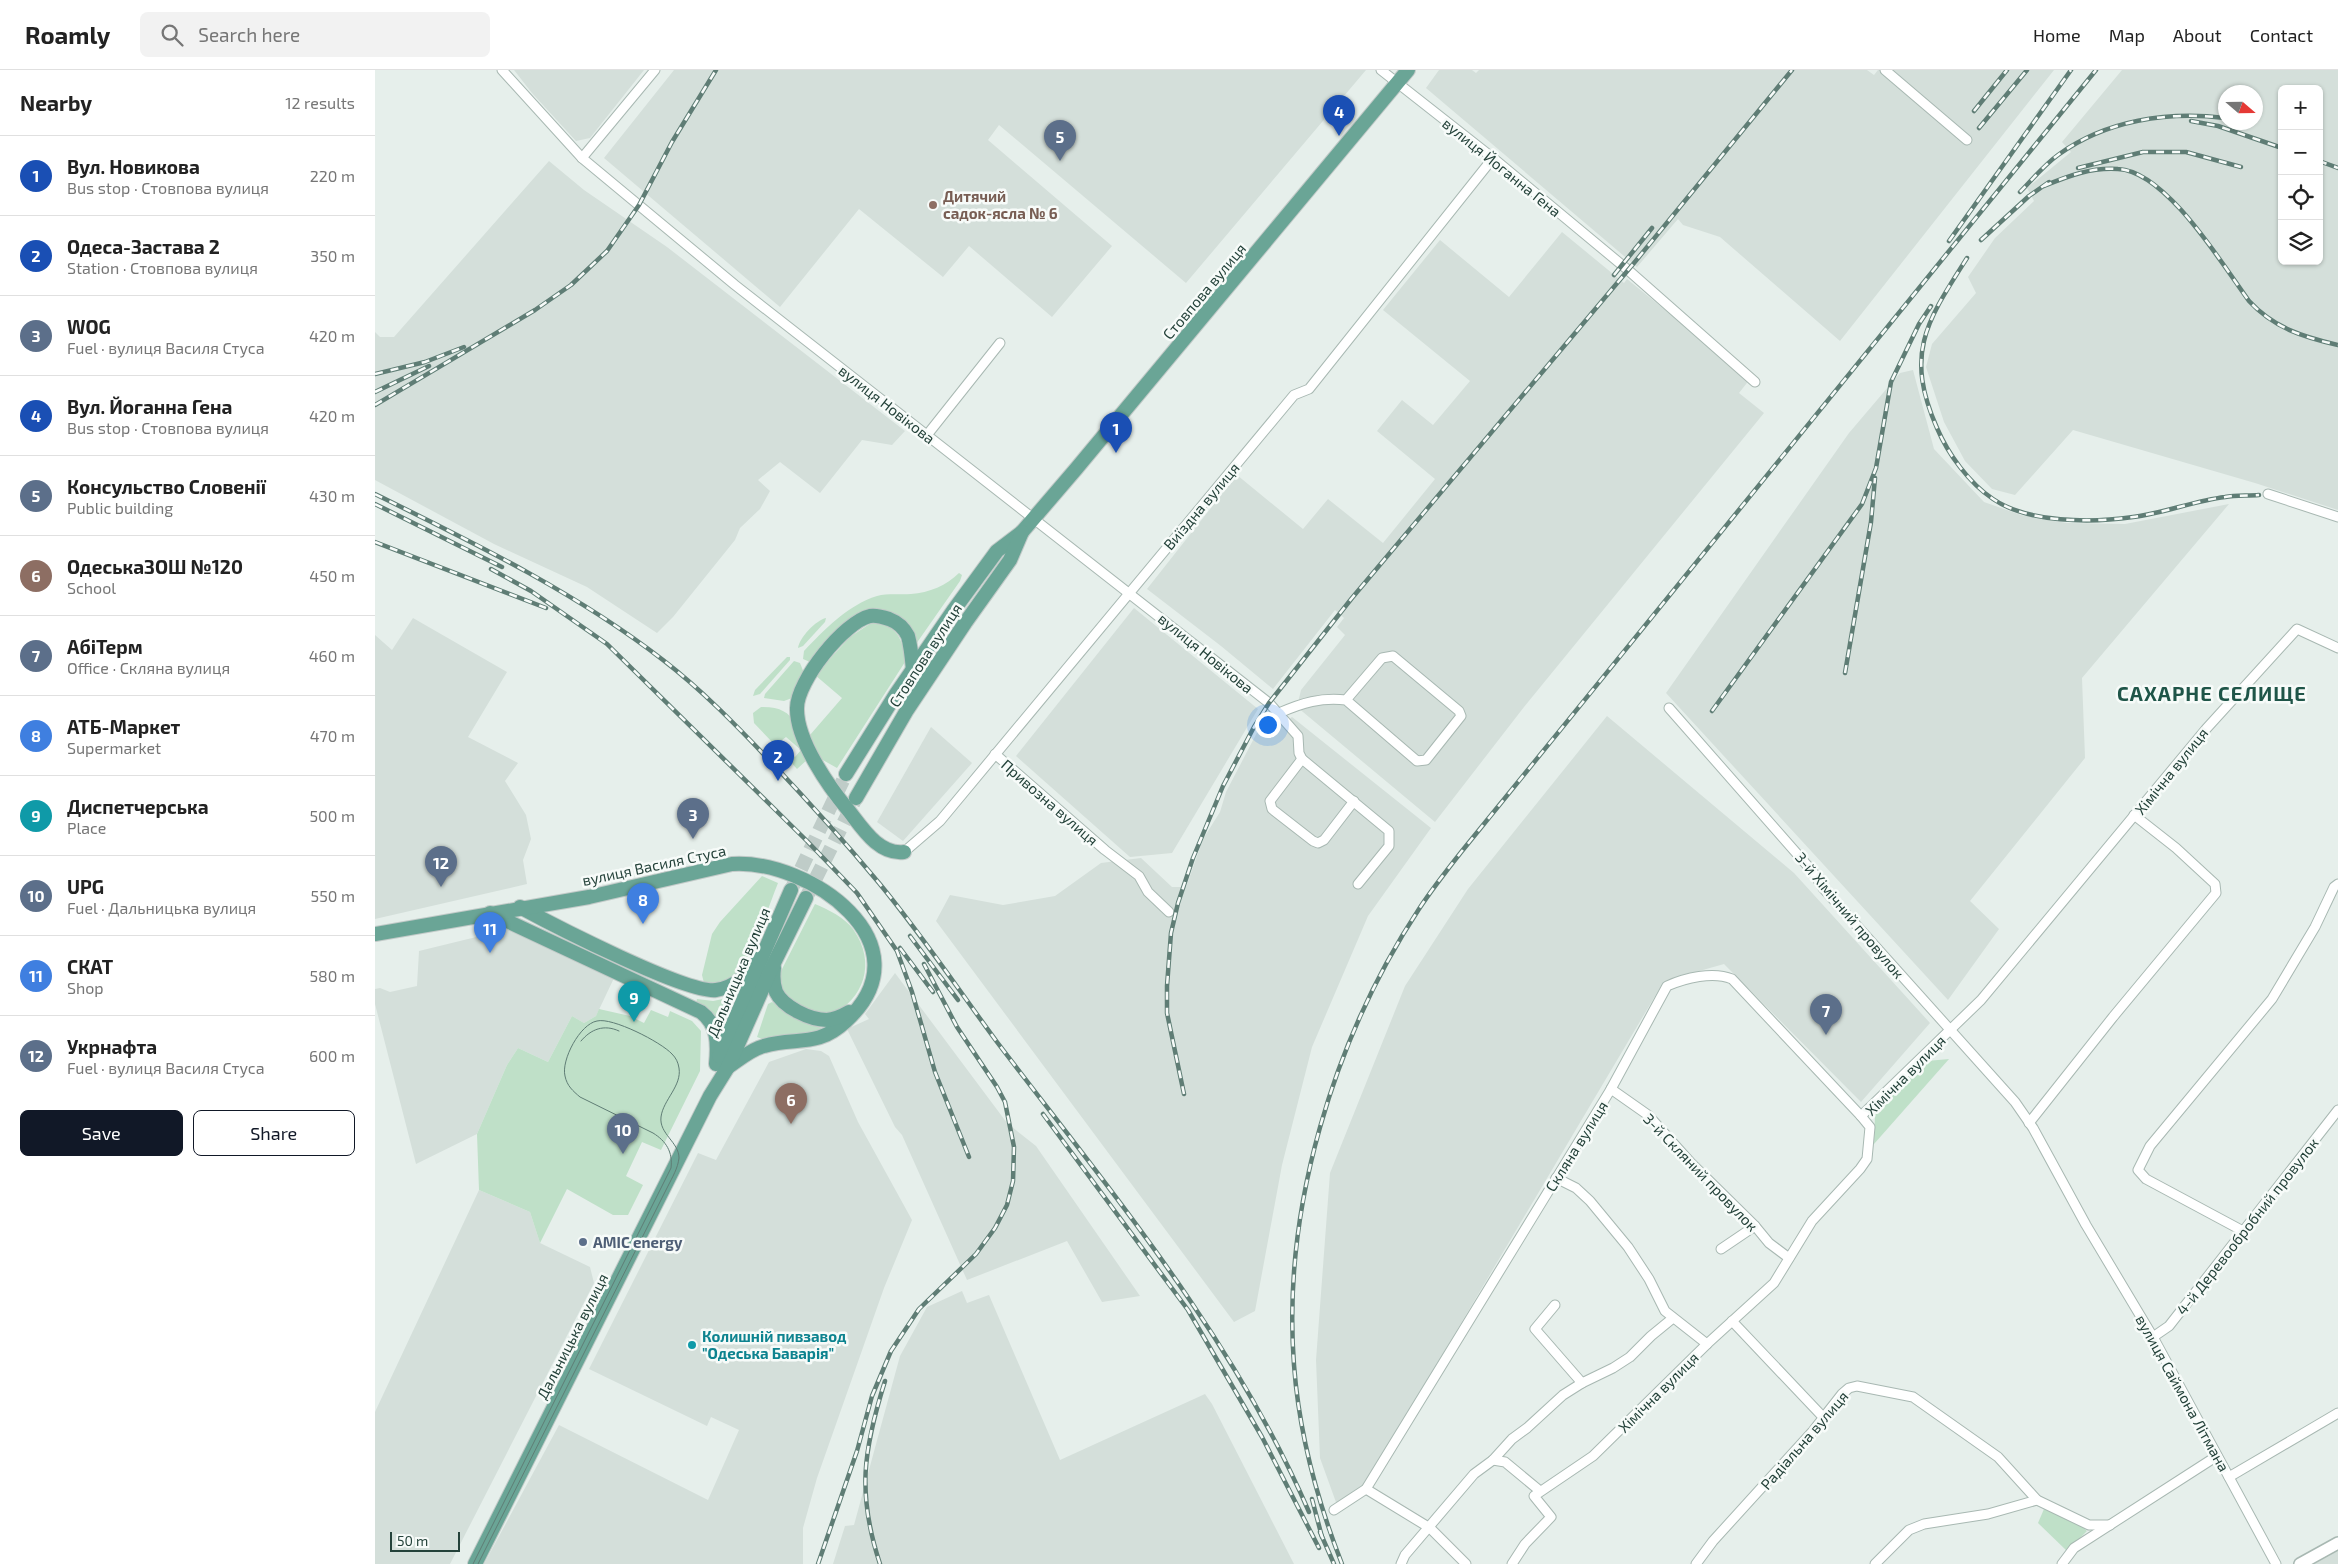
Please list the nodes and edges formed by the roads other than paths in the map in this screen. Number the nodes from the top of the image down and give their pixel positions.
1 (503, 70) edge
2 (655, 70) edge
3 (1381, 70) edge
4 (1408, 70) edge
5 (1885, 70) edge
6 (1397, 83) junction
7 (1967, 140) dead end
8 (582, 158) junction
9 (1493, 158) junction
10 (1000, 343) dead end
11 (1755, 382) dead end
12 (927, 435) junction
13 (2268, 494) dead end
14 (2338, 517) edge
15 (1034, 518) junction
16 (1022, 532) junction
17 (1129, 592) junction
18 (2338, 648) edge
19 (913, 670) junction
20 (1346, 700) junction
21 (1669, 708) dead end
22 (1279, 713) junction
23 (995, 754) junction
24 (1302, 759) junction
25 (846, 774) tunnel mouth
26 (855, 798) tunnel mouth
27 (1354, 801) junction
28 (2134, 816) junction
29 (904, 852) joint
30 (1358, 884) dead end
31 (2338, 884) edge
32 (791, 890) tunnel mouth
33 (806, 898) tunnel mouth
34 (521, 907) junction
35 (490, 912) junction
36 (1169, 912) dead end
37 (375, 934) edge
38 (761, 957) junction
39 (774, 963) junction
40 (859, 1006) junction
41 (1950, 1029) junction
42 (722, 1065) junction
43 (1611, 1089) junction
44 (2338, 1110) edge
45 (1861, 1116) junction
46 (2029, 1123) junction
47 (1556, 1178) junction
48 (2085, 1225) joint
49 (1755, 1226) junction
50 (2243, 1231) junction
51 (1721, 1249) dead end
52 (1789, 1258) junction
53 (1555, 1305) dead end
54 (1673, 1318) junction
55 (1732, 1321) junction
56 (2153, 1337) junction
57 (1707, 1344) junction
58 (1582, 1383) junction
59 (2338, 1413) edge
60 (1823, 1417) junction
61 (2217, 1456) junction
62 (1493, 1460) junction
63 (2229, 1477) junction
64 (1366, 1489) junction
65 (1540, 1491) junction
66 (2037, 1500) junction
67 (1334, 1510) dead end
68 (2110, 1525) junction
69 (1430, 1528) junction
70 (2338, 1543) edge
71 (475, 1564) edge
72 (1401, 1564) edge
73 (1466, 1564) edge
74 (1512, 1564) edge
75 (1696, 1564) edge
76 (1875, 1564) edge
77 (2061, 1564) edge
78 (2276, 1564) edge
79 (2300, 1564) edge

1 - 8 street, вулиця Новікова
2 - 8 street
3 - 6 street, вулиця Йоганна Гена
4 - 6 main road, Стовпова вулиця
5 - 7 street
6 - 9 street, вулиця Йоганна Гена
6 - 15 main road, Стовпова вулиця
8 - 12 street, вулиця Новікова
9 - 11 street, вулиця Йоганна Гена
9 - 17 street, Виїздна вулиця
10 - 12 street
12 - 15 street, вулиця Новікова
13 - 14 street
15 - 16 main road, Стовпова вулиця
15 - 17 street, вулиця Новікова
16 - 19 main road, Стовпова вулиця
16 - 26 main road, Стовпова вулиця
17 - 22 street, вулиця Новікова
17 - 23 street, Виїздна вулиця
18 - 28 street, Хімічна вулиця
19 - 25 main road, Стовпова вулиця
19 - 29 main road
20 - 20 street
20 - 22 street
21 - 41 street, 3-й Хімічний провулок
22 - 24 street, вулиця Новікова
23 - 29 street, Виїздна вулиця
23 - 36 street, Привозна вулиця
24 - 27 street
24 - 27 street
27 - 30 street
28 - 41 street, Хімічна вулиця
28 - 46 street
31 - 50 street
32 - 38 main road, Дальницька вулиця
33 - 39 main road, Дальницька вулиця
34 - 35 main road, вулиця Василя Стуса
34 - 38 main road
34 - 40 main road, вулиця Василя Стуса
35 - 37 main road, вулиця Василя Стуса
35 - 42 main road
38 - 42 main road, Дальницька вулиця
39 - 40 main road
39 - 42 main road, Дальницька вулиця
40 - 42 main road, вулиця Василя Стуса
41 - 45 street, Хімічна вулиця
41 - 46 street, 3-й Хімічний провулок
42 - 71 main road, Дальницька вулиця
43 - 45 street, Скляна вулиця
43 - 47 street, Скляна вулиця
43 - 49 street, 3-й Скляний провулок
44 - 50 street, 4-й Деревообробний провулок
45 - 52 street, Хімічна вулиця
46 - 48 street, 3-й Хімічний провулок
47 - 54 street
47 - 64 street, Скляна вулиця
48 - 56 street, вулиця Саймона Літмана
49 - 51 street
49 - 52 street, 3-й Скляний провулок
50 - 56 street, 4-й Деревообробний провулок
52 - 55 street, Хімічна вулиця
53 - 58 street
54 - 57 street
54 - 58 street
55 - 57 street, Хімічна вулиця
55 - 60 street
56 - 61 street, вулиця Саймона Літмана
57 - 65 street, Хімічна вулиця
58 - 62 street
59 - 63 street
60 - 66 street, Радіальна вулиця
60 - 75 street, Радіальна вулиця
61 - 63 street, вулиця Саймона Літмана
61 - 68 street
62 - 65 street
62 - 69 street
63 - 78 street, вулиця Саймона Літмана
64 - 67 street, Скляна вулиця
64 - 69 street
65 - 74 street
66 - 68 street, Радіальна вулиця
66 - 76 street
68 - 77 street
69 - 72 street
69 - 73 street
70 - 79 street

